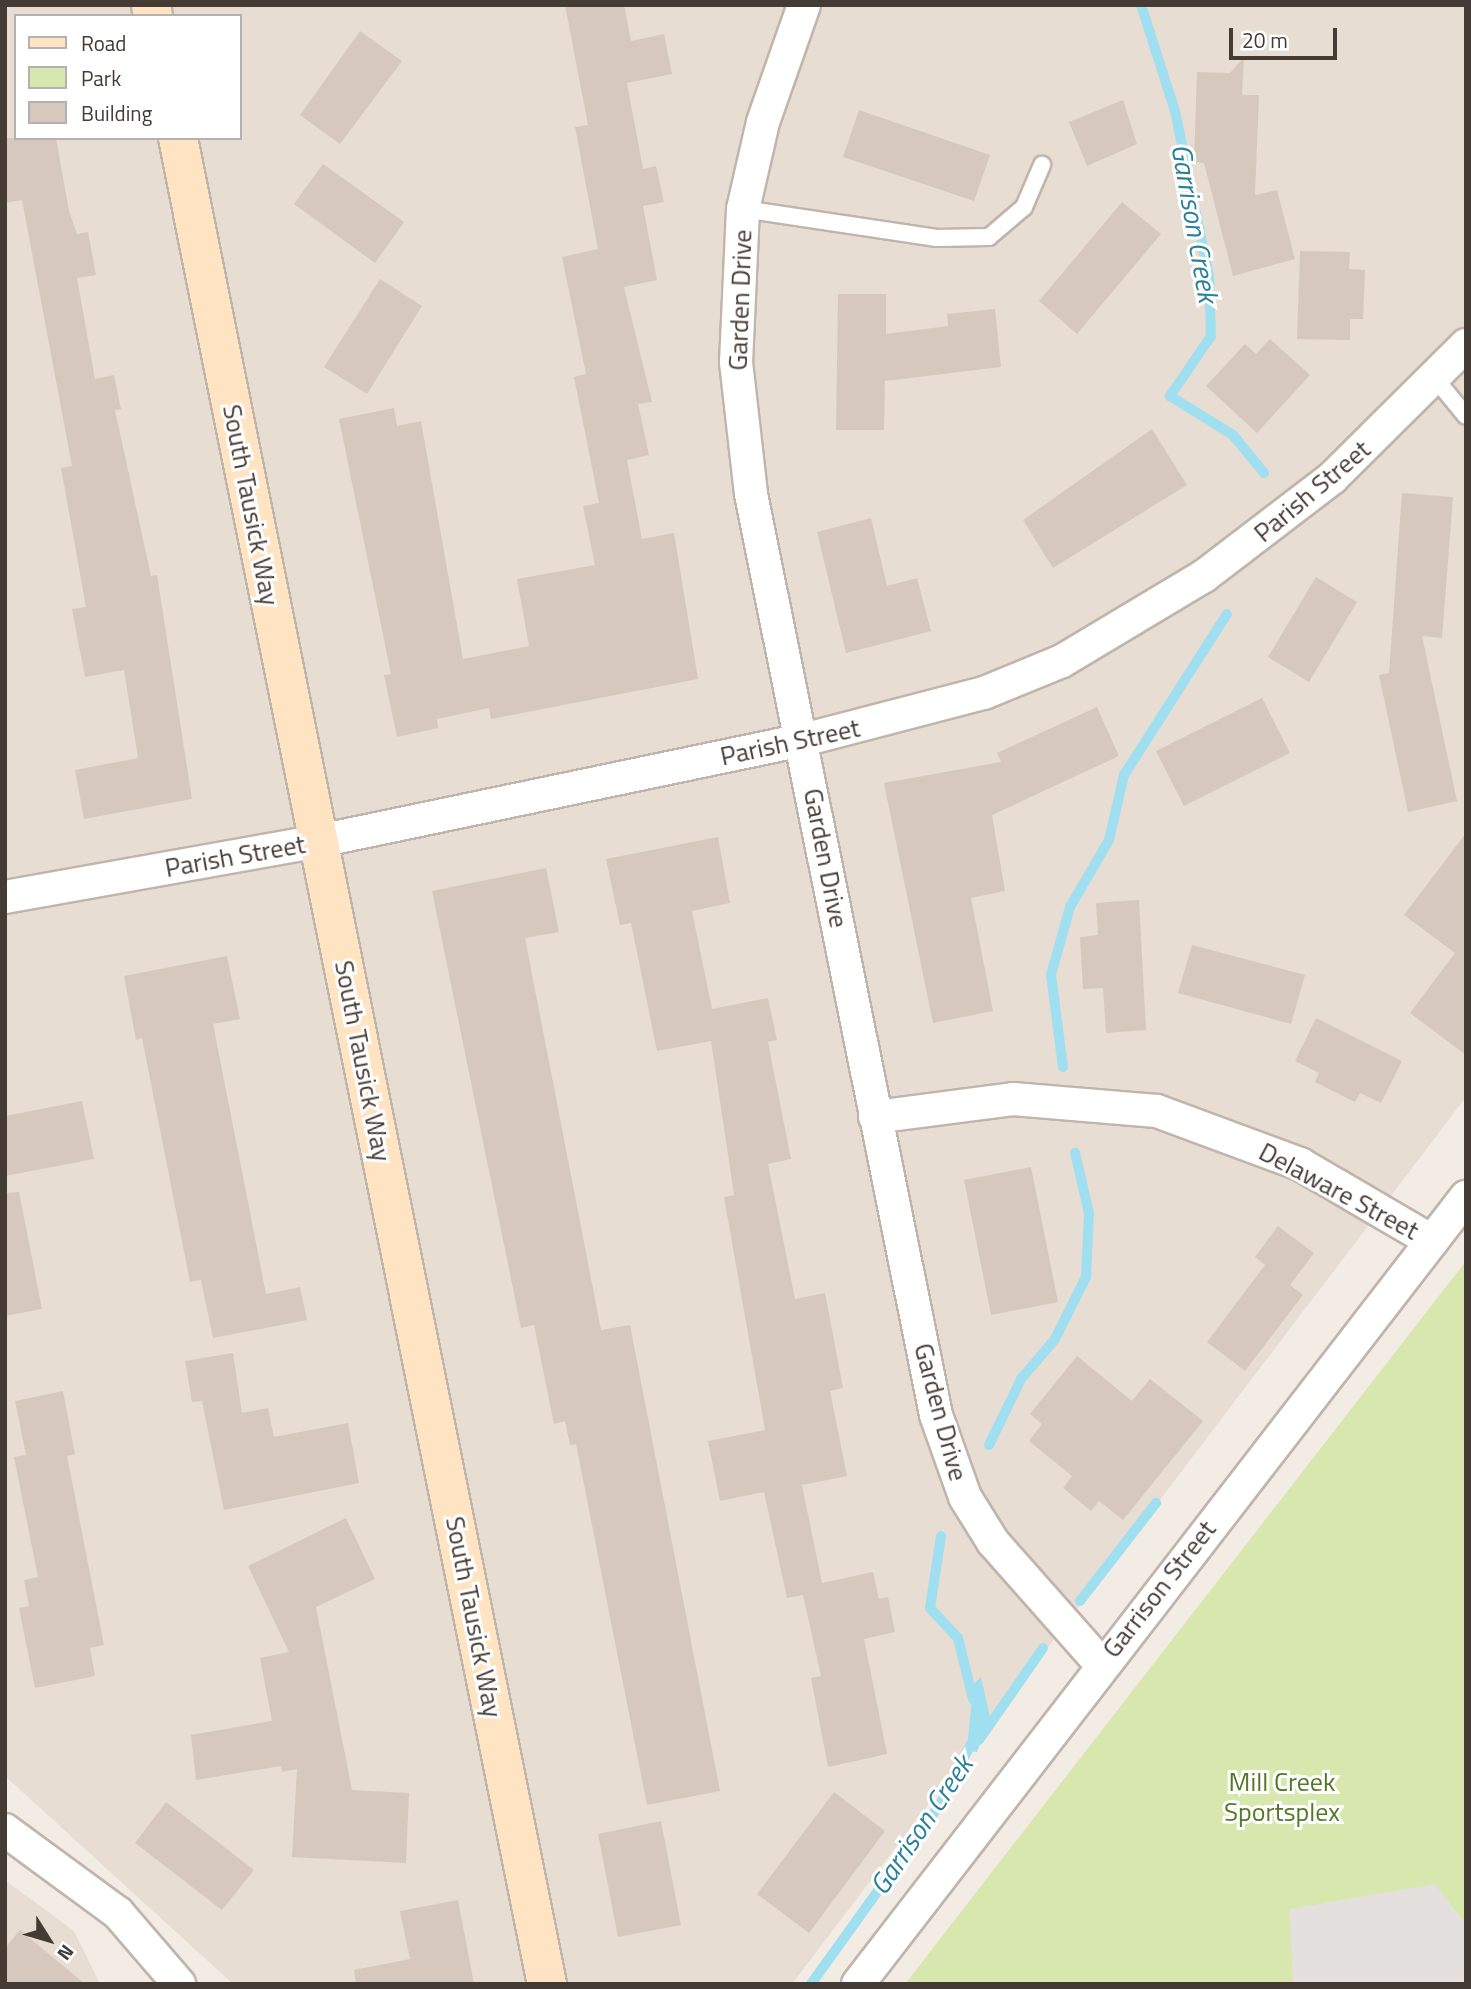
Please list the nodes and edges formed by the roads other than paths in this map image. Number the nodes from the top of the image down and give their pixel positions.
1 (804, 5) edge
2 (178, 140) edge
3 (1042, 165) dead end
4 (743, 209) junction
5 (1466, 345) edge
6 (1434, 377) junction
7 (1466, 416) edge
8 (803, 740) junction
9 (319, 841) junction
10 (5, 897) edge
11 (875, 1117) junction
12 (1466, 1197) edge
13 (1432, 1241) junction
14 (1101, 1664) junction
15 (5, 1830) edge
16 (178, 1984) edge
17 (547, 1984) edge
18 (858, 1984) edge

1 - 4 street, Garden Drive
2 - 9 main road, South Tausick Way
3 - 4 lane
4 - 8 street, Garden Drive
5 - 6 street, Parish Street
6 - 7 lane
6 - 8 street, Parish Street
8 - 9 street, Parish Street
8 - 11 street, Garden Drive
9 - 10 street, Parish Street
9 - 17 main road, South Tausick Way
11 - 13 street, Delaware Street
11 - 14 street, Garden Drive
12 - 13 street, Garrison Street
13 - 14 street, Garrison Street
14 - 18 street, Garrison Street
15 - 16 street

